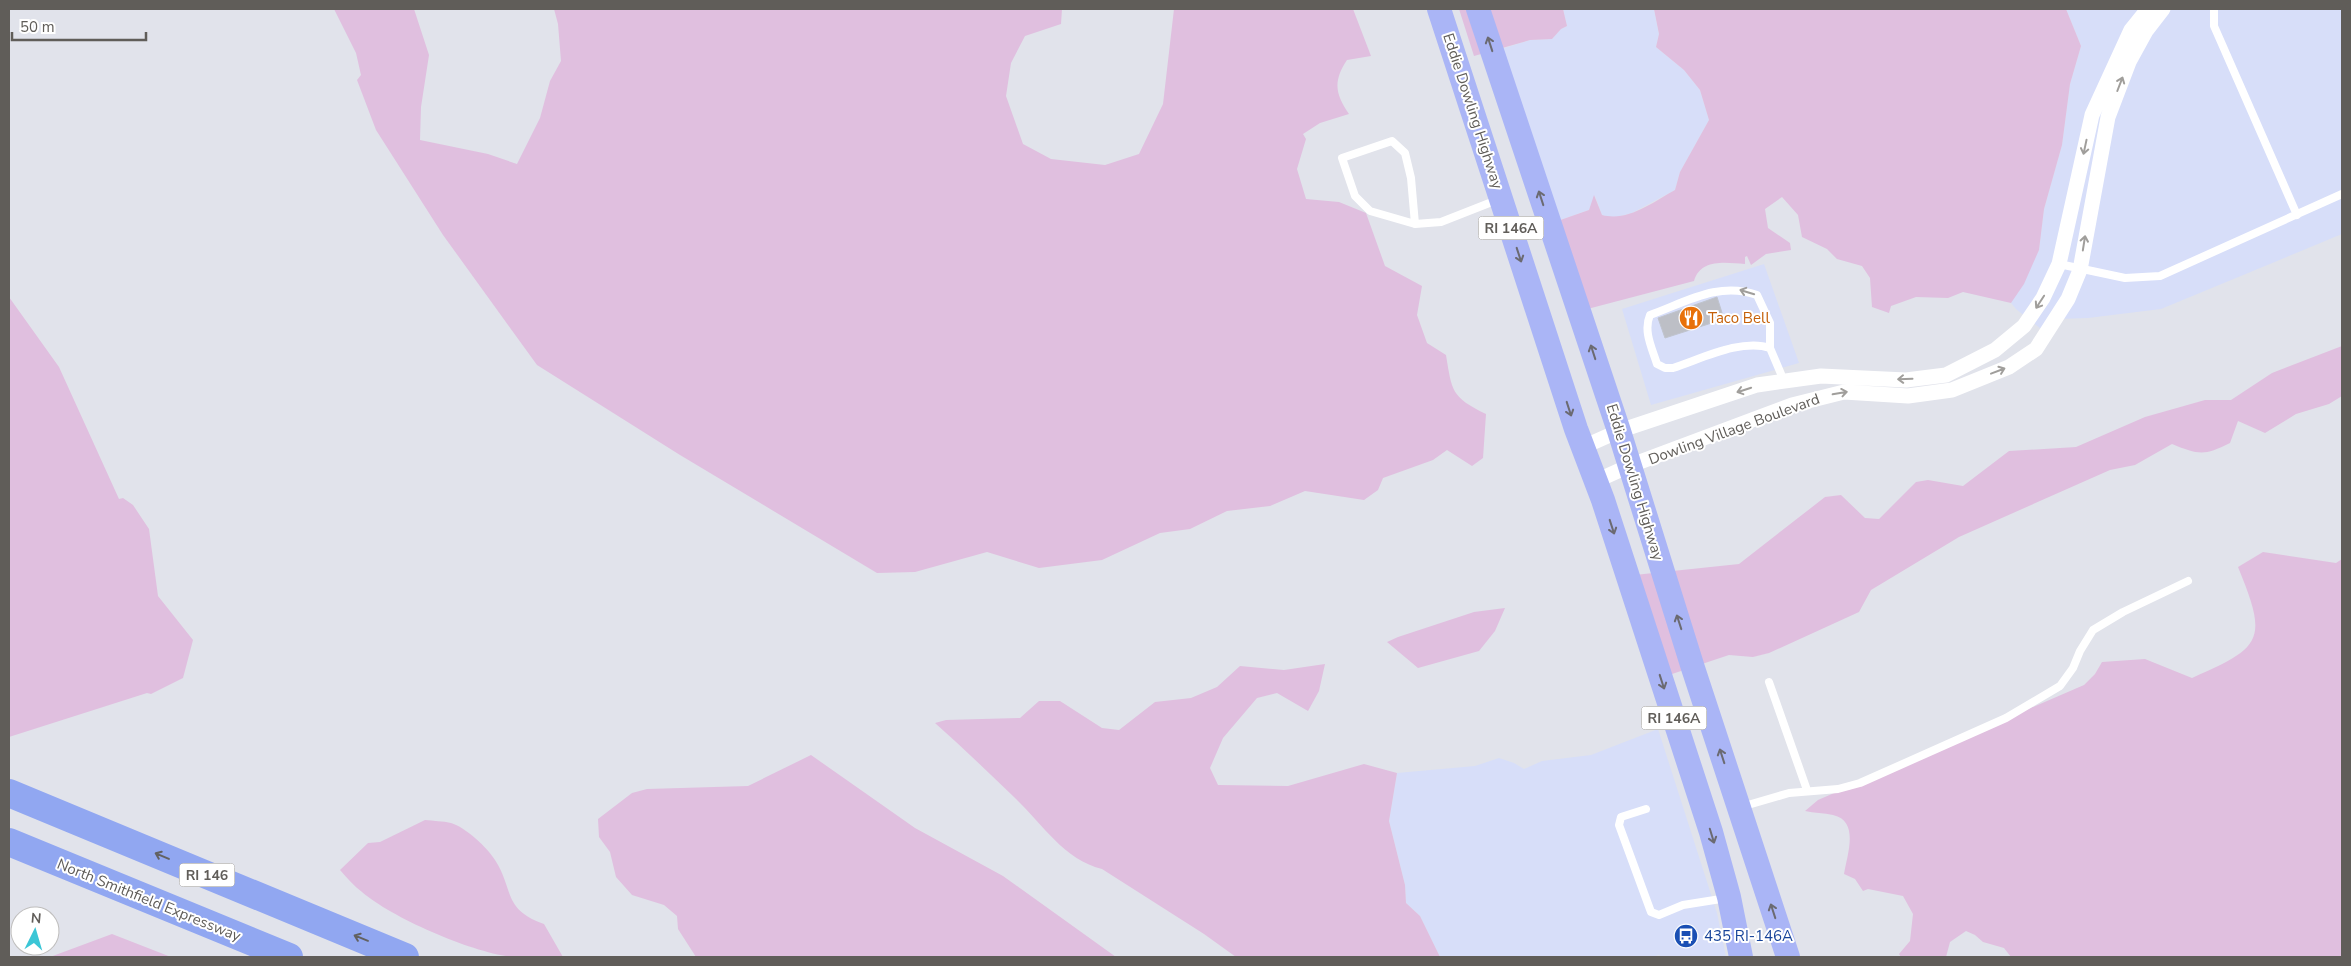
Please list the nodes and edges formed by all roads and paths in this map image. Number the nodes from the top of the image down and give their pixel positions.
1 (1439, 9) edge
2 (1478, 9) edge
3 (2148, 9) edge
4 (2163, 9) edge
5 (2214, 9) edge
6 (2342, 194) edge
7 (1501, 198) junction
8 (2297, 215) junction
9 (1415, 224) junction
10 (2059, 264) junction
11 (2080, 270) junction
12 (1770, 348) junction
13 (1784, 381) junction
14 (1792, 405) junction
15 (1619, 431) junction
16 (1583, 447) junction
17 (1629, 466) junction
18 (1596, 481) junction
19 (2188, 581) dead end
20 (1770, 682) dead end
21 (1807, 790) junction
22 (9, 793) edge
23 (1739, 807) junction
24 (1646, 808) dead end
25 (9, 842) edge
26 (1729, 897) junction
27 (289, 957) edge
28 (405, 957) edge
29 (1741, 957) edge
30 (1788, 957) edge

1 - 7 main road, Eddie Dowling Highway / RI 146A
15 -> 2 main road, Eddie Dowling Highway / RI 146A
3 -> 10 street, Dowling Village Boulevard
11 -> 4 street, Dowling Village Boulevard
5 - 8 lane
6 - 8 lane
7 - 9 lane
7 -> 16 main road, Eddie Dowling Highway / RI 146A
8 - 11 lane
9 - 9 lane
10 - 11 lane
10 -> 13 street, Dowling Village Boulevard
14 -> 11 street, Dowling Village Boulevard
12 -> 12 lane
12 - 13 lane
13 - 14 street
13 -> 15 street, Dowling Village Boulevard
14 - 17 street, Dowling Village Boulevard
15 - 16 street, Dowling Village Boulevard
15 - 17 main road, Eddie Dowling Highway / RI 146A
16 - 18 main road, Eddie Dowling Highway / RI 146A
17 - 18 street, Dowling Village Boulevard
23 -> 17 main road, Eddie Dowling Highway / RI 146A
18 -> 26 main road, Eddie Dowling Highway / RI 146A
19 - 21 lane
20 - 21 lane
21 - 23 lane
28 -> 22 highway, RI 146
30 -> 23 main road, Eddie Dowling Highway / RI 146A
24 - 26 lane
25 - 27 highway, North Smithfield Expressway
26 - 29 main road, Eddie Dowling Highway / RI 146A

